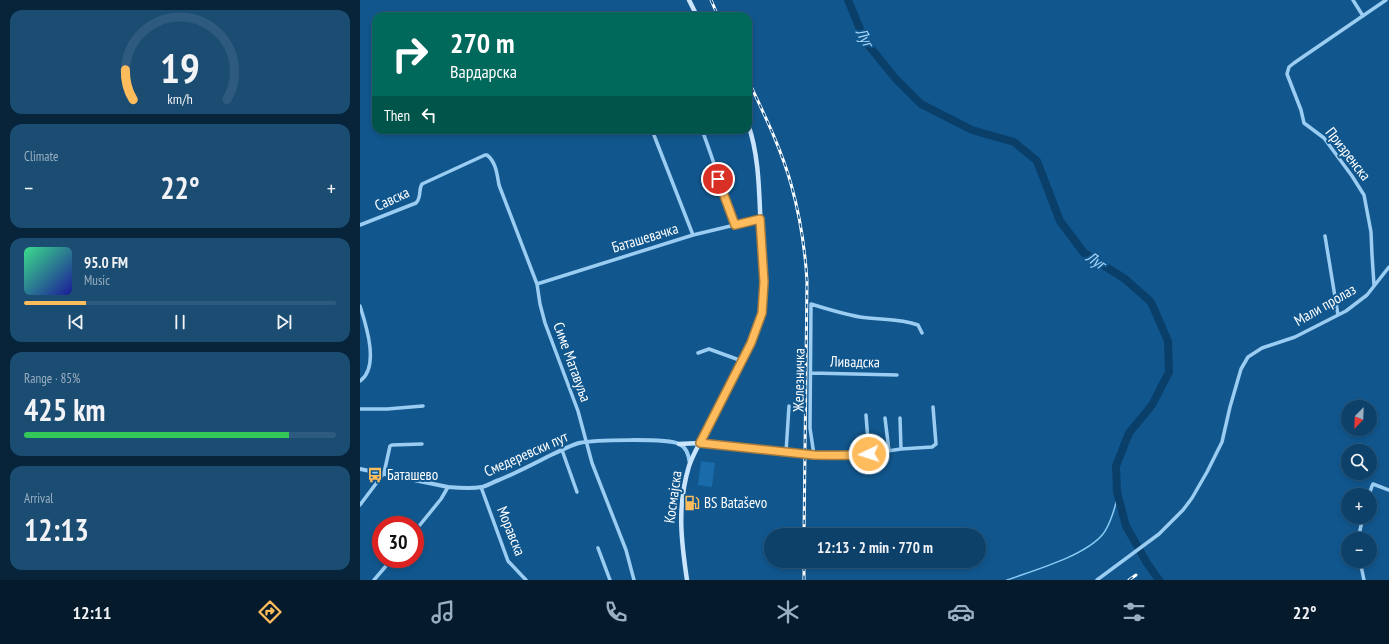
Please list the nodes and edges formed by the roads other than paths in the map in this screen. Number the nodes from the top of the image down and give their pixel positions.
1 (690, 0) edge
2 (1353, 0) edge
3 (1386, 0) edge
4 (695, 12) edge
5 (1363, 16) junction
6 (654, 134) edge
7 (704, 134) edge
8 (750, 134) edge
9 (487, 155) joint
10 (760, 219) junction
11 (735, 225) junction
12 (360, 226) edge
13 (693, 235) junction
14 (1325, 236) dead end
15 (1389, 267) edge
16 (537, 284) junction
17 (1374, 285) junction
18 (360, 306) edge
19 (1338, 315) junction
20 (922, 333) dead end
21 (698, 353) dead end
22 (742, 360) junction
23 (811, 373) junction
24 (897, 375) dead end
25 (360, 381) edge
26 (423, 406) dead end
27 (789, 406) dead end
28 (933, 407) dead end
29 (360, 409) edge
30 (866, 415) dead end
31 (885, 418) dead end
32 (900, 418) dead end
33 (587, 442) junction
34 (700, 443) junction
35 (422, 444) dead end
36 (679, 444) junction
37 (901, 449) junction
38 (562, 450) junction
39 (889, 451) junction
40 (786, 452) junction
41 (869, 454) junction
42 (814, 455) junction
43 (690, 464) junction
44 (360, 469) edge
45 (384, 473) junction
46 (448, 487) junction
47 (482, 487) junction
48 (1371, 488) edge
49 (1389, 490) edge
50 (577, 492) dead end
51 (360, 505) edge
52 (424, 520) edge
53 (598, 548) dead end
54 (384, 568) edge
55 (1361, 568) edge
56 (374, 580) edge
57 (526, 580) edge
58 (610, 580) edge
59 (634, 580) edge
60 (687, 580) edge
61 (1097, 580) edge
62 (1364, 580) edge

1 - 4 main road
2 - 5 street
3 - 5 street, Призренска
5 - 17 street, Призренска
6 - 13 street
7 - 11 street
8 - 10 main road, Космајска
9 - 12 street, Савска
9 - 16 street, Симе Матавуља
10 - 11 street, Баташевачка
10 - 22 main road, Космајска
11 - 13 street, Баташевачка
13 - 16 street, Баташевачка
14 - 19 street
15 - 17 street, Мали пролаз
16 - 33 street, Симе Матавуља
17 - 19 street, Мали пролаз
18 - 25 street
19 - 61 street, Мали пролаз
20 - 23 street, Железничка
21 - 22 street
22 - 34 main road, Космајска
23 - 24 street, Ливадска
23 - 42 street, Железничка
26 - 29 street
27 - 40 street
28 - 37 street
30 - 41 street
31 - 39 street
32 - 37 street
33 - 36 street, Смедеревски пут
33 - 38 street, Смедеревски пут
33 - 59 street, Симе Матавуља
34 - 36 main road
34 - 40 street
34 - 43 main road, Космајска
35 - 45 street
36 - 43 street
37 - 39 street
38 - 47 street, Смедеревски пут
38 - 50 street
39 - 41 street
40 - 42 street
41 - 42 street
43 - 60 main road, Космајска
44 - 45 street, Смедеревски пут
45 - 46 street, Смедеревски пут
45 - 51 street
46 - 47 street, Смедеревски пут
46 - 52 street
47 - 57 street, Моравска
48 - 49 street
53 - 58 street
54 - 56 street
55 - 62 street

